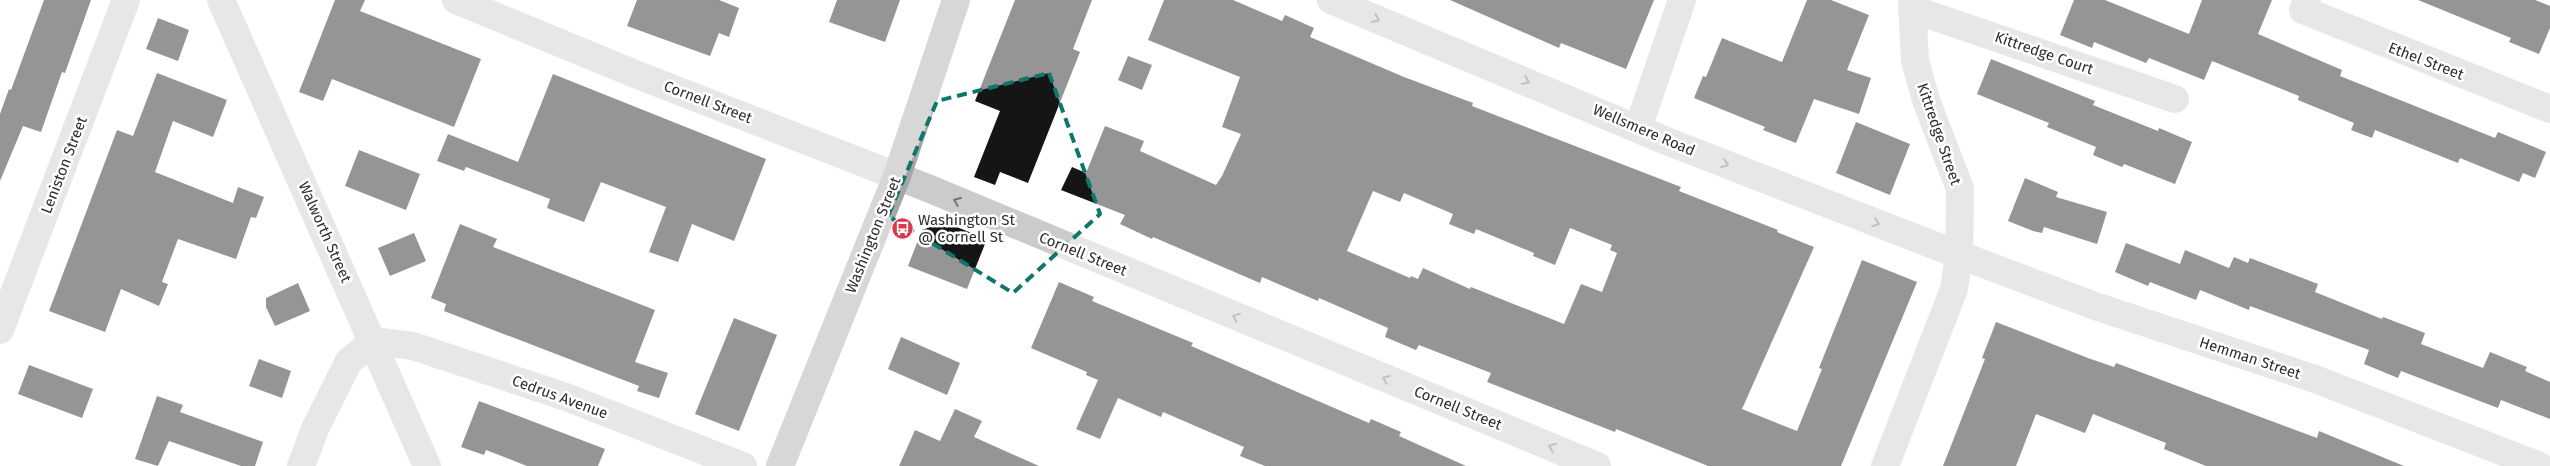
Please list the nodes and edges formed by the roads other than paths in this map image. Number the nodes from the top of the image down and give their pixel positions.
1 (126, 0) edge
2 (221, 0) edge
3 (456, 0) edge
4 (956, 0) edge
5 (1331, 0) edge
6 (1682, 0) edge
7 (1912, 4) edge
8 (2305, 5) edge
9 (2175, 99) dead end
10 (2550, 109) edge
11 (1638, 128) junction
12 (897, 176) junction
13 (1959, 254) junction
14 (0, 330) edge
15 (374, 342) junction
16 (301, 466) edge
17 (427, 466) edge
18 (743, 466) edge
19 (780, 466) edge
20 (1598, 466) edge
21 (1885, 466) edge
22 (2540, 466) edge

1 - 14 street, Leniston Street
2 - 15 street, Walworth Street
3 - 12 street, Cornell Street
4 - 12 main road, Washington Street
5 -> 11 street, Wellsmere Road
6 - 11 street
7 - 9 street, Kittredge Court
7 - 13 street, Kittredge Street
8 - 10 street, Ethel Street
11 -> 13 street, Wellsmere Road
12 - 19 main road, Washington Street
20 -> 12 street, Cornell Street
13 - 21 street, Kittredge Street
13 - 22 street, Hemman Street
15 - 16 street
15 - 17 street, Walworth Street
15 - 18 street, Cedrus Avenue

